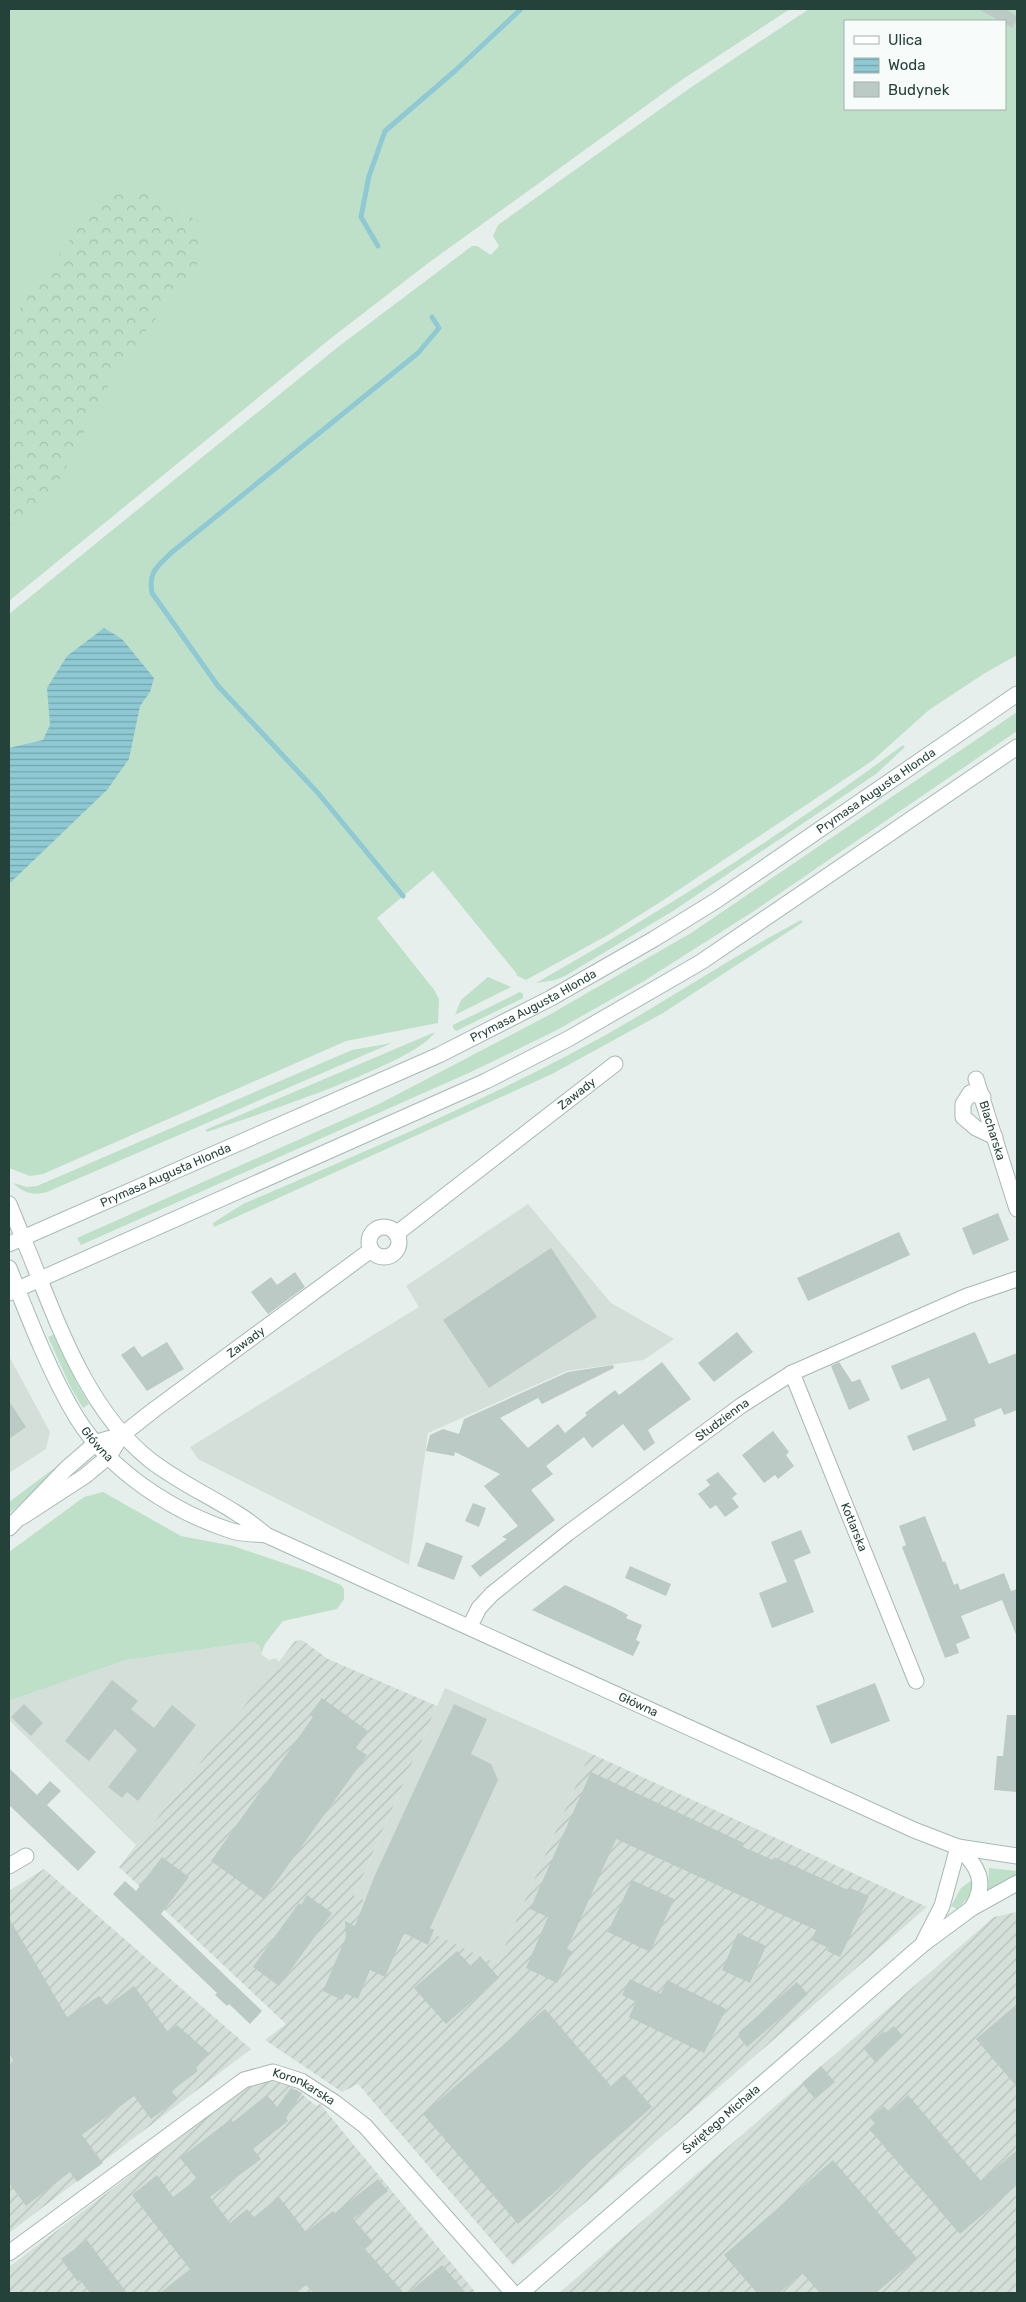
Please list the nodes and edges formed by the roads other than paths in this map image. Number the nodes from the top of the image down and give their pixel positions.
1 (1017, 694) edge
2 (1017, 747) edge
3 (615, 1064) dead end
4 (976, 1079) dead end
5 (983, 1097) junction
6 (995, 1137) junction
7 (9, 1204) edge
8 (1017, 1210) edge
9 (16, 1241) edge
10 (9, 1268) edge
11 (40, 1279) junction
12 (1017, 1279) edge
13 (13, 1291) edge
14 (792, 1373) junction
15 (122, 1435) junction
16 (96, 1442) junction
17 (109, 1456) junction
18 (22, 1517) junction
19 (9, 1528) edge
20 (266, 1534) junction
21 (470, 1626) junction
22 (916, 1681) dead end
23 (958, 1847) junction
24 (26, 1856) dead end
25 (1017, 1856) edge
26 (9, 1866) edge
27 (1017, 1883) edge
28 (972, 1908) junction
29 (922, 1945) junction
30 (9, 2253) edge
31 (513, 2293) edge
32 (521, 2293) edge

1 - 9 street, Prymasa Augusta Hlonda
2 - 11 street
3 - 15 street, Zawady
4 - 5 street, Blacharska
5 - 6 street, Blacharska
5 - 6 street
6 - 8 street, Blacharska
7 - 9 street, Główna
9 - 11 street, Główna
10 - 13 street, Główna
11 - 13 street
11 - 15 street, Główna
12 - 14 street, Studzienna
13 - 16 street, Główna
14 - 21 street, Studzienna
14 - 22 street, Kotlarska
15 - 16 street, Zawady
15 - 17 street, Zawady
15 - 20 street, Główna
16 - 17 street, Główna
16 - 18 street, Zawady
17 - 18 street, Zawady
17 - 20 street, Główna
18 - 19 street, Zawady
20 - 21 street, Główna
21 - 23 street, Główna
23 - 25 street, Główna
23 - 28 street
23 - 29 street, Świętego Michała
24 - 26 street
27 - 28 street, Świętego Michała
28 - 29 street, Świętego Michała
29 - 32 street, Świętego Michała
30 - 31 street, Koronkarska

